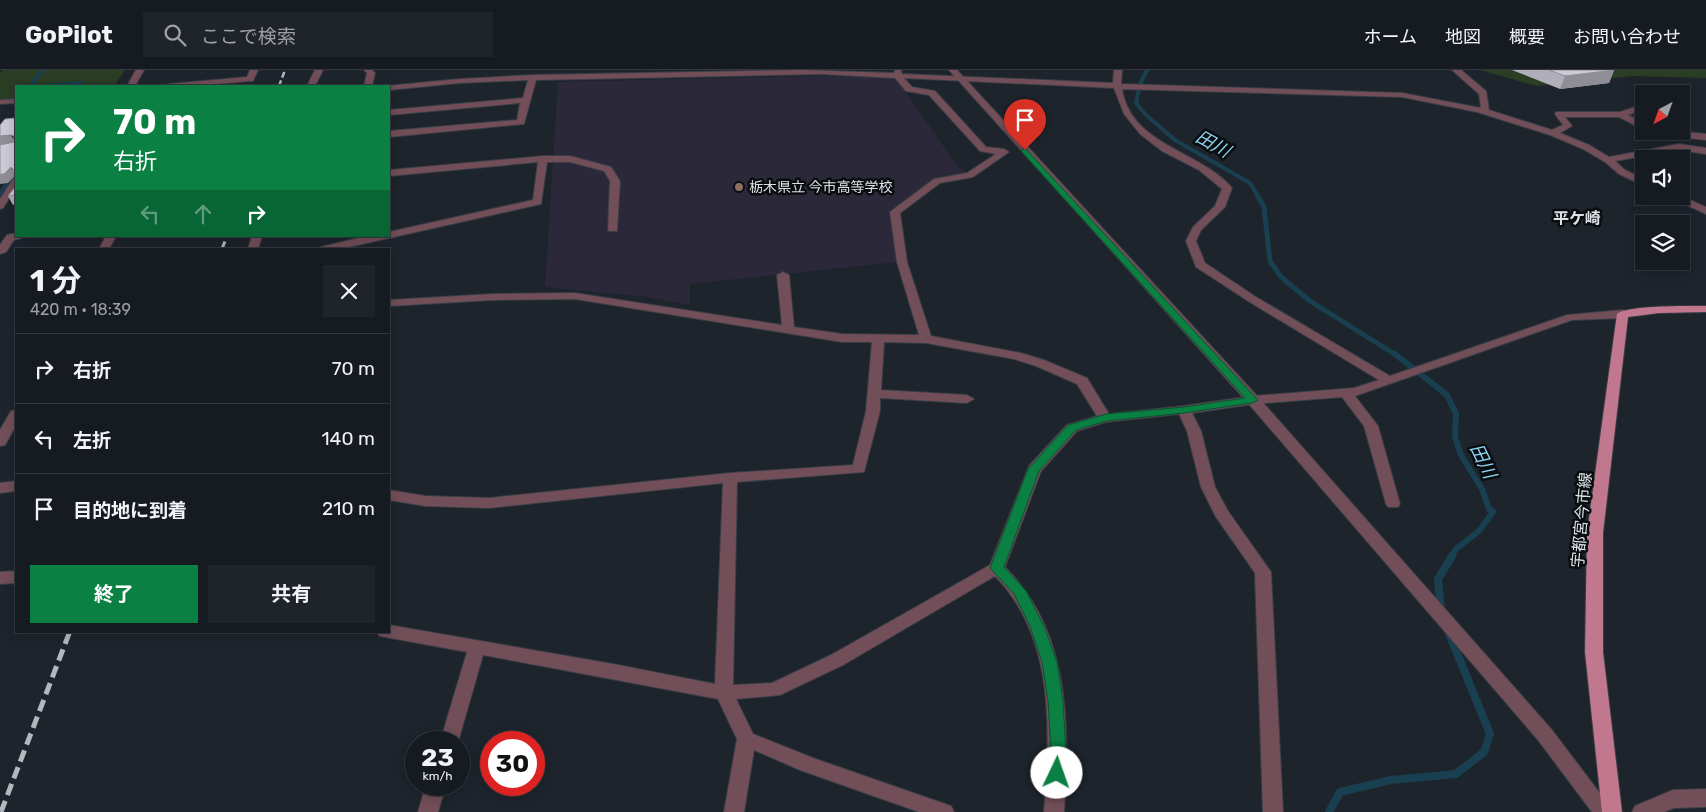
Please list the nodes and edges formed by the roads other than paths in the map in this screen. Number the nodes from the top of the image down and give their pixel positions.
1 (140, 70) edge
2 (254, 70) edge
3 (319, 70) edge
4 (368, 70) edge
5 (463, 70) edge
6 (1118, 70) edge
7 (1456, 70) edge
8 (683, 72) edge
9 (848, 72) edge
10 (898, 73) edge
11 (538, 75) edge
12 (957, 75) edge
13 (460, 81) junction
14 (205, 84) edge
15 (132, 85) edge
16 (187, 85) edge
17 (312, 85) edge
18 (368, 85) edge
19 (1117, 86) junction
20 (390, 88) edge
21 (526, 100) junction
22 (15, 101) edge
23 (0, 102) edge
24 (1635, 109) edge
25 (390, 112) edge
26 (1485, 112) junction
27 (1621, 114) junction
28 (1635, 122) edge
29 (1554, 133) junction
30 (390, 134) edge
31 (1690, 135) edge
32 (1706, 137) edge
33 (1706, 151) edge
34 (543, 159) junction
35 (1608, 160) junction
36 (390, 173) edge
37 (1635, 178) edge
38 (15, 183) edge
39 (1690, 204) edge
40 (0, 206) edge
41 (1706, 211) edge
42 (613, 230) dead end
43 (390, 235) edge
44 (15, 236) edge
45 (378, 237) edge
46 (329, 248) edge
47 (0, 251) edge
48 (783, 275) dead end
49 (390, 303) edge
50 (1706, 309) edge
51 (1623, 314) junction
52 (788, 328) junction
53 (878, 338) junction
54 (926, 339) junction
55 (1390, 381) junction
56 (1346, 393) junction
57 (874, 394) junction
58 (967, 399) dead end
59 (1252, 400) junction
60 (1184, 410) junction
61 (15, 416) edge
62 (1106, 418) junction
63 (6, 433) edge
64 (730, 478) junction
65 (15, 486) edge
66 (0, 488) edge
67 (390, 495) edge
68 (1393, 504) dead end
69 (997, 568) junction
70 (15, 577) edge
71 (0, 578) edge
72 (390, 632) edge
73 (477, 647) junction
74 (724, 693) junction
75 (452, 731) edge
76 (746, 739) junction
77 (433, 796) edge
78 (1706, 798) edge
79 (428, 812) edge
80 (734, 812) edge
81 (944, 812) edge
82 (1054, 812) edge
83 (1273, 812) edge
84 (1604, 812) edge
85 (1612, 812) edge
86 (1642, 812) edge

1 - 15 street
2 - 14 street
3 - 17 street
4 - 18 street
5 - 13 street
6 - 19 street
7 - 26 street
8 - 9 street
8 - 11 street
9 - 10 street
10 - 12 street
10 - 54 street
11 - 13 street
11 - 21 street
12 - 19 street
12 - 59 street
13 - 20 street
14 - 16 street
19 - 26 street
19 - 55 street
21 - 25 street
21 - 30 street
22 - 23 street
24 - 27 street
26 - 29 street
27 - 28 street
27 - 29 street
29 - 35 street
31 - 32 street
33 - 35 street
34 - 36 street
34 - 42 street
34 - 43 street
35 - 37 street
38 - 40 street
39 - 41 street
44 - 47 street
45 - 46 street
48 - 52 street
49 - 52 street
50 - 51 main road
51 - 55 street
51 - 85 main road, 宇都宮今市線
52 - 53 street
53 - 54 street
53 - 57 street
54 - 62 street
55 - 56 street
56 - 59 street
56 - 68 street
57 - 58 street
57 - 64 street
59 - 60 street
59 - 84 street
60 - 62 street
60 - 83 street
61 - 63 street
62 - 69 street
64 - 67 street
64 - 74 street
65 - 66 street
69 - 74 street
69 - 82 street
70 - 71 street
72 - 73 street
73 - 74 street
73 - 75 street
74 - 76 street
76 - 80 street
76 - 81 street
77 - 79 street
78 - 86 street

